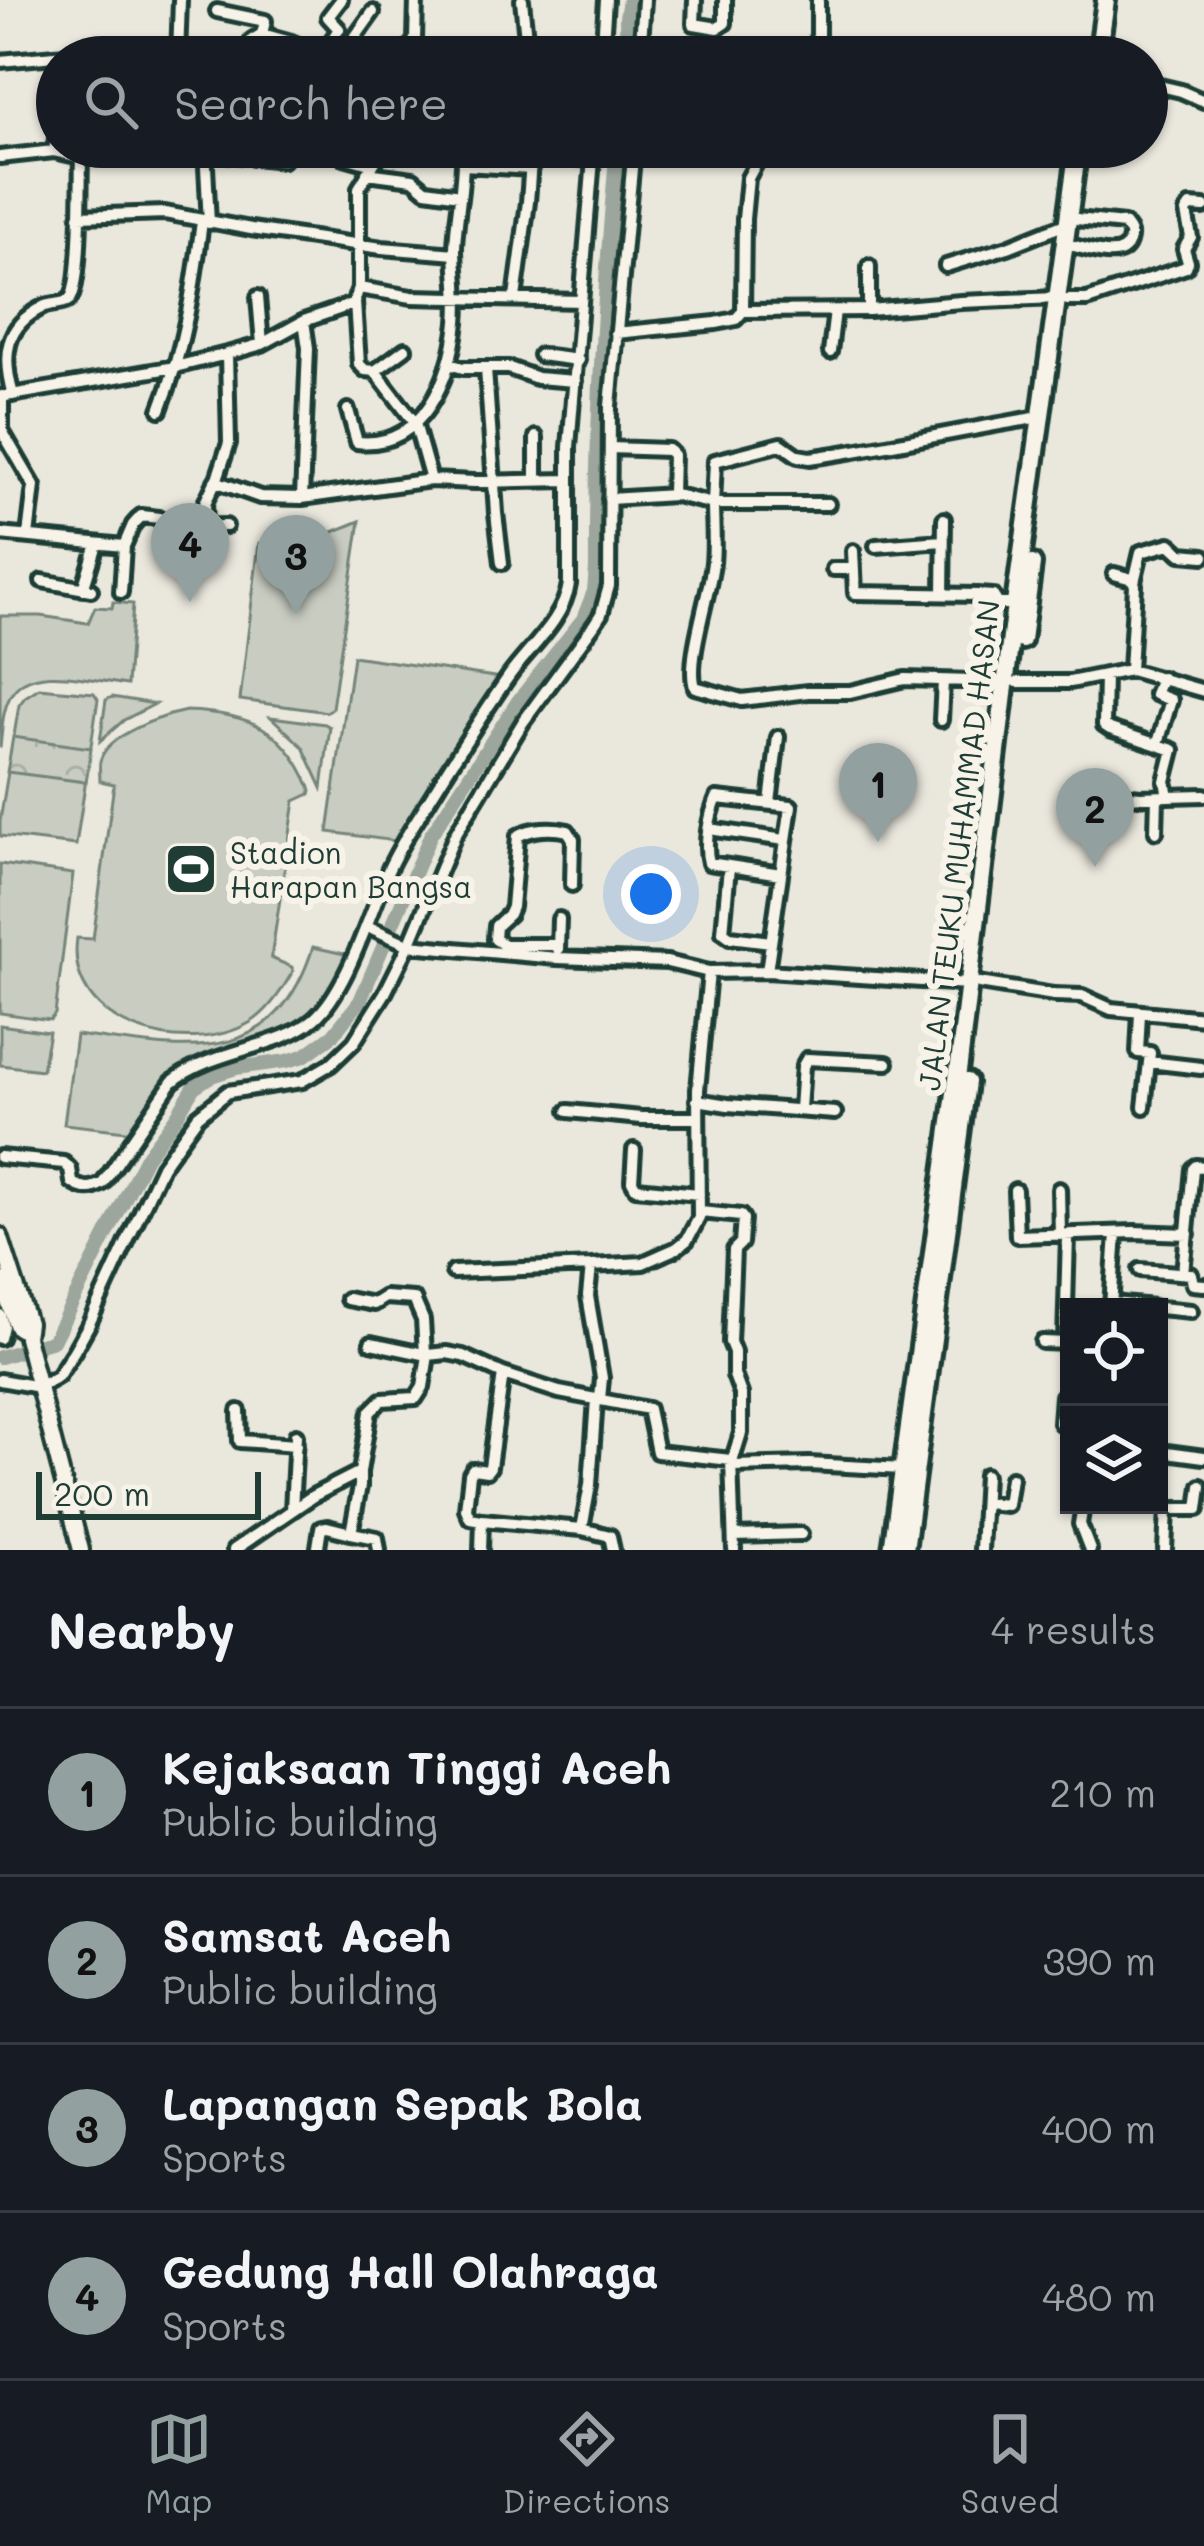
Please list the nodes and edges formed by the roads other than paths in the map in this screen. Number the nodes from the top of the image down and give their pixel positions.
1 (180, 0) edge
2 (341, 0) edge
3 (416, 0) edge
4 (522, 0) edge
5 (606, 0) edge
6 (644, 0) edge
7 (694, 0) edge
8 (725, 0) edge
9 (818, 0) edge
10 (1095, 0) edge
11 (1106, 0) edge
12 (217, 11) dead end
13 (373, 12) dead end
14 (262, 34) junction
15 (179, 36) edge
16 (259, 36) edge
17 (269, 36) edge
18 (334, 36) edge
19 (355, 36) edge
20 (415, 36) edge
21 (526, 36) edge
22 (603, 36) edge
23 (641, 36) edge
24 (818, 36) edge
25 (1091, 36) edge
26 (1101, 36) edge
27 (36, 58) edge
28 (0, 61) edge
29 (1168, 88) edge
30 (1204, 101) edge
31 (36, 154) edge
32 (0, 157) edge
33 (81, 168) edge
34 (205, 168) edge
35 (464, 168) edge
36 (514, 168) edge
37 (593, 168) edge
38 (632, 168) edge
39 (753, 168) edge
40 (1081, 168) edge
41 (370, 169) joint
42 (531, 169) joint
43 (460, 195) junction
44 (1204, 207) edge
45 (80, 215) junction
46 (1080, 221) junction
47 (206, 222) junction
48 (360, 243) junction
49 (1083, 248) junction
50 (455, 254) junction
51 (869, 266) dead end
52 (946, 266) dead end
53 (359, 288) junction
54 (258, 297) dead end
55 (514, 298) junction
56 (458, 299) junction
57 (1062, 299) junction
58 (581, 301) junction
59 (355, 302) junction
60 (869, 310) junction
61 (743, 311) junction
62 (835, 311) junction
63 (304, 321) junction
64 (616, 333) junction
65 (262, 344) junction
66 (405, 349) dead end
67 (830, 352) dead end
68 (226, 354) junction
69 (540, 355) dead end
70 (578, 360) junction
71 (449, 364) junction
72 (175, 367) junction
73 (486, 369) junction
74 (375, 371) junction
75 (575, 381) junction
76 (5, 396) edge
77 (160, 410) dead end
78 (348, 410) dead end
79 (1041, 417) junction
80 (415, 423) junction
81 (536, 437) dead end
82 (610, 448) junction
83 (1041, 459) junction
84 (431, 480) junction
85 (536, 480) junction
86 (568, 480) junction
87 (215, 481) junction
88 (494, 481) junction
89 (674, 495) junction
90 (302, 498) junction
91 (609, 499) junction
92 (713, 504) junction
93 (828, 504) dead end
94 (944, 519) dead end
95 (206, 525) junction
96 (226, 526) dead end
97 (0, 534) edge
98 (28, 536) junction
99 (944, 541) junction
100 (97, 544) junction
101 (124, 546) junction
102 (876, 547) dead end
103 (853, 551) dead end
104 (1204, 556) edge
105 (502, 563) dead end
106 (833, 569) dead end
107 (853, 569) junction
108 (1114, 574) dead end
109 (42, 581) dead end
110 (1134, 582) junction
111 (121, 592) dead end
112 (943, 593) junction
113 (1015, 604) junction
114 (1130, 670) junction
115 (1105, 675) junction
116 (1162, 678) junction
117 (1204, 680) edge
118 (944, 681) junction
119 (1011, 682) junction
120 (1199, 690) edge
121 (941, 719) dead end
122 (778, 737) dead end
123 (1158, 743) junction
124 (1099, 792) dead end
125 (1204, 795) edge
126 (1162, 796) junction
127 (770, 803) junction
128 (709, 829) junction
129 (1156, 832) dead end
130 (784, 840) junction
131 (730, 867) junction
132 (781, 874) junction
133 (572, 885) dead end
134 (559, 919) dead end
135 (371, 928) junction
136 (771, 942) junction
137 (406, 943) junction
138 (558, 952) junction
139 (767, 971) junction
140 (709, 972) junction
141 (973, 983) junction
142 (1140, 1013) junction
143 (1204, 1018) edge
144 (1150, 1062) junction
145 (887, 1063) dead end
146 (1201, 1068) dead end
147 (698, 1100) junction
148 (1144, 1107) dead end
149 (800, 1109) junction
150 (568, 1111) dead end
151 (835, 1113) dead end
152 (697, 1118) junction
153 (634, 1150) dead end
154 (0, 1157) edge
155 (1204, 1167) edge
156 (1015, 1190) dead end
157 (1059, 1190) dead end
158 (699, 1194) junction
159 (700, 1212) junction
160 (1116, 1233) junction
161 (1188, 1234) junction
162 (1064, 1235) junction
163 (0, 1236) edge
164 (591, 1266) junction
165 (1140, 1270) dead end
166 (453, 1272) dead end
167 (1183, 1273) junction
168 (0, 1279) edge
169 (1204, 1285) edge
170 (1066, 1298) edge
171 (1111, 1298) edge
172 (347, 1299) dead end
173 (933, 1300) junction
174 (1168, 1308) edge
175 (1191, 1311) dead end
176 (0, 1315) edge
177 (26, 1334) junction
178 (0, 1338) edge
179 (1042, 1342) dead end
180 (371, 1343) dead end
181 (1060, 1343) edge
182 (427, 1354) junction
183 (503, 1374) junction
184 (0, 1380) edge
185 (37, 1380) junction
186 (598, 1399) junction
187 (238, 1411) dead end
188 (1168, 1452) edge
189 (1204, 1457) edge
190 (733, 1464) junction
191 (903, 1469) junction
192 (360, 1472) junction
193 (985, 1475) dead end
194 (1011, 1478) dead end
195 (1201, 1486) edge
196 (984, 1503) junction
197 (292, 1510) junction
198 (1082, 1514) edge
199 (482, 1520) junction
200 (582, 1529) junction
201 (351, 1533) junction
202 (801, 1534) dead end
203 (255, 1535) junction
204 (734, 1536) junction
205 (81, 1550) edge
206 (234, 1550) edge
207 (261, 1550) edge
208 (320, 1550) edge
209 (379, 1550) edge
210 (481, 1550) edge
211 (616, 1550) edge
212 (734, 1550) edge
213 (892, 1550) edge
214 (904, 1550) edge
215 (981, 1550) edge
216 (1090, 1550) edge
217 (1165, 1550) edge

1 - 15 street
2 - 18 street
3 - 20 street
4 - 21 street
5 - 22 street
6 - 23 street
7 - 8 street
9 - 24 street
10 - 25 highway
11 - 26 highway
12 - 14 street
13 - 19 street
14 - 16 street
14 - 17 street
27 - 28 street
29 - 30 street
31 - 32 street
33 - 45 street
34 - 47 street
35 - 43 street
36 - 42 street
37 - 58 street
38 - 64 street
39 - 61 street
40 - 46 highway, JALAN TEUKU MUHAMMAD HASAN
41 - 43 street
41 - 48 street
42 - 55 street
43 - 50 street
44 - 57 street
45 - 47 street
45 - 76 street
46 - 49 highway, JALAN TEUKU MUHAMMAD HASAN
46 - 49 street
46 - 52 street
46 - 57 highway, JALAN TEUKU MUHAMMAD HASAN
47 - 48 street
47 - 72 street
48 - 50 street
48 - 53 street
49 - 57 highway, JALAN TEUKU MUHAMMAD HASAN
50 - 56 street
51 - 60 street
53 - 56 street
53 - 59 street
54 - 65 street
55 - 56 street
55 - 58 street
56 - 71 street
57 - 60 street
57 - 79 highway, JALAN TEUKU MUHAMMAD HASAN
57 - 83 highway, JALAN TEUKU MUHAMMAD HASAN
58 - 70 street
59 - 63 street
59 - 74 street
60 - 62 street
61 - 62 street
61 - 64 street
62 - 67 street
63 - 65 street
63 - 90 street
64 - 82 street
65 - 68 street
66 - 74 street
68 - 72 street
68 - 87 street
69 - 70 street
70 - 75 street
71 - 73 street
71 - 80 street
72 - 76 street
72 - 77 street
73 - 75 street
73 - 88 street
74 - 80 street
75 - 86 street
76 - 98 street
78 - 80 street
79 - 83 highway, JALAN TEUKU MUHAMMAD HASAN
79 - 92 street
80 - 84 street
81 - 85 street
82 - 89 street
82 - 91 street
83 - 113 highway, JALAN TEUKU MUHAMMAD HASAN
83 - 119 highway, JALAN TEUKU MUHAMMAD HASAN
84 - 88 street
84 - 90 street
85 - 86 street
85 - 88 street
86 - 135 street
87 - 90 street
87 - 95 street
88 - 105 street
89 - 91 street
89 - 92 street
91 - 137 street
92 - 93 street
92 - 118 street
94 - 99 street
95 - 96 street
95 - 101 street
97 - 98 street
98 - 100 street
99 - 102 street
99 - 112 street
100 - 101 street
100 - 109 street
101 - 111 street
103 - 107 street
104 - 110 street
106 - 107 street
107 - 112 street
108 - 110 street
110 - 114 street
112 - 113 street
113 - 119 highway, JALAN TEUKU MUHAMMAD HASAN
114 - 115 street
114 - 116 street
115 - 119 street
115 - 123 street
116 - 120 street
116 - 123 street
117 - 120 street
118 - 119 street
118 - 121 street
119 - 141 highway, JALAN TEUKU MUHAMMAD HASAN
122 - 127 street
123 - 126 street
124 - 126 street
125 - 126 street
126 - 129 street
127 - 128 street
127 - 130 street
128 - 130 street
128 - 131 street
130 - 132 street
131 - 132 street
131 - 136 street
132 - 136 street
133 - 138 street
134 - 138 street
135 - 137 street
135 - 154 street
136 - 139 street
137 - 138 street
137 - 185 street
138 - 140 street
139 - 140 street
139 - 141 street
140 - 147 street
141 - 142 street
141 - 173 highway, JALAN TEUKU MUHAMMAD HASAN
142 - 143 street
142 - 144 street
144 - 146 street
144 - 148 street
145 - 149 street
147 - 149 street
147 - 152 street
149 - 151 street
150 - 152 street
152 - 158 street
153 - 158 street
155 - 161 street
156 - 162 street
157 - 162 street
158 - 159 street
159 - 164 street
159 - 190 street
160 - 161 street
160 - 162 street
160 - 171 street
161 - 167 street
162 - 170 street
163 - 177 main road
164 - 166 street
164 - 186 street
165 - 167 street
167 - 169 street
168 - 177 main road
172 - 182 street
173 - 191 highway, JALAN TEUKU MUHAMMAD HASAN
173 - 214 highway, JALAN TEUKU MUHAMMAD HASAN
174 - 175 street
176 - 178 street
177 - 185 main road
179 - 181 street
180 - 182 street
182 - 183 street
182 - 192 street
183 - 186 street
183 - 199 street
184 - 185 street
185 - 205 main road
186 - 190 street
186 - 200 street
187 - 197 street
188 - 189 street
190 - 191 street
190 - 204 street
191 - 213 highway, JALAN TEUKU MUHAMMAD HASAN
192 - 197 street
192 - 201 street
193 - 196 street
194 - 196 street
195 - 217 street
196 - 215 street
197 - 203 street
198 - 216 street
199 - 200 street
199 - 210 street
200 - 211 street
201 - 208 street
201 - 209 street
202 - 204 street
203 - 206 street
203 - 207 street
204 - 212 street

